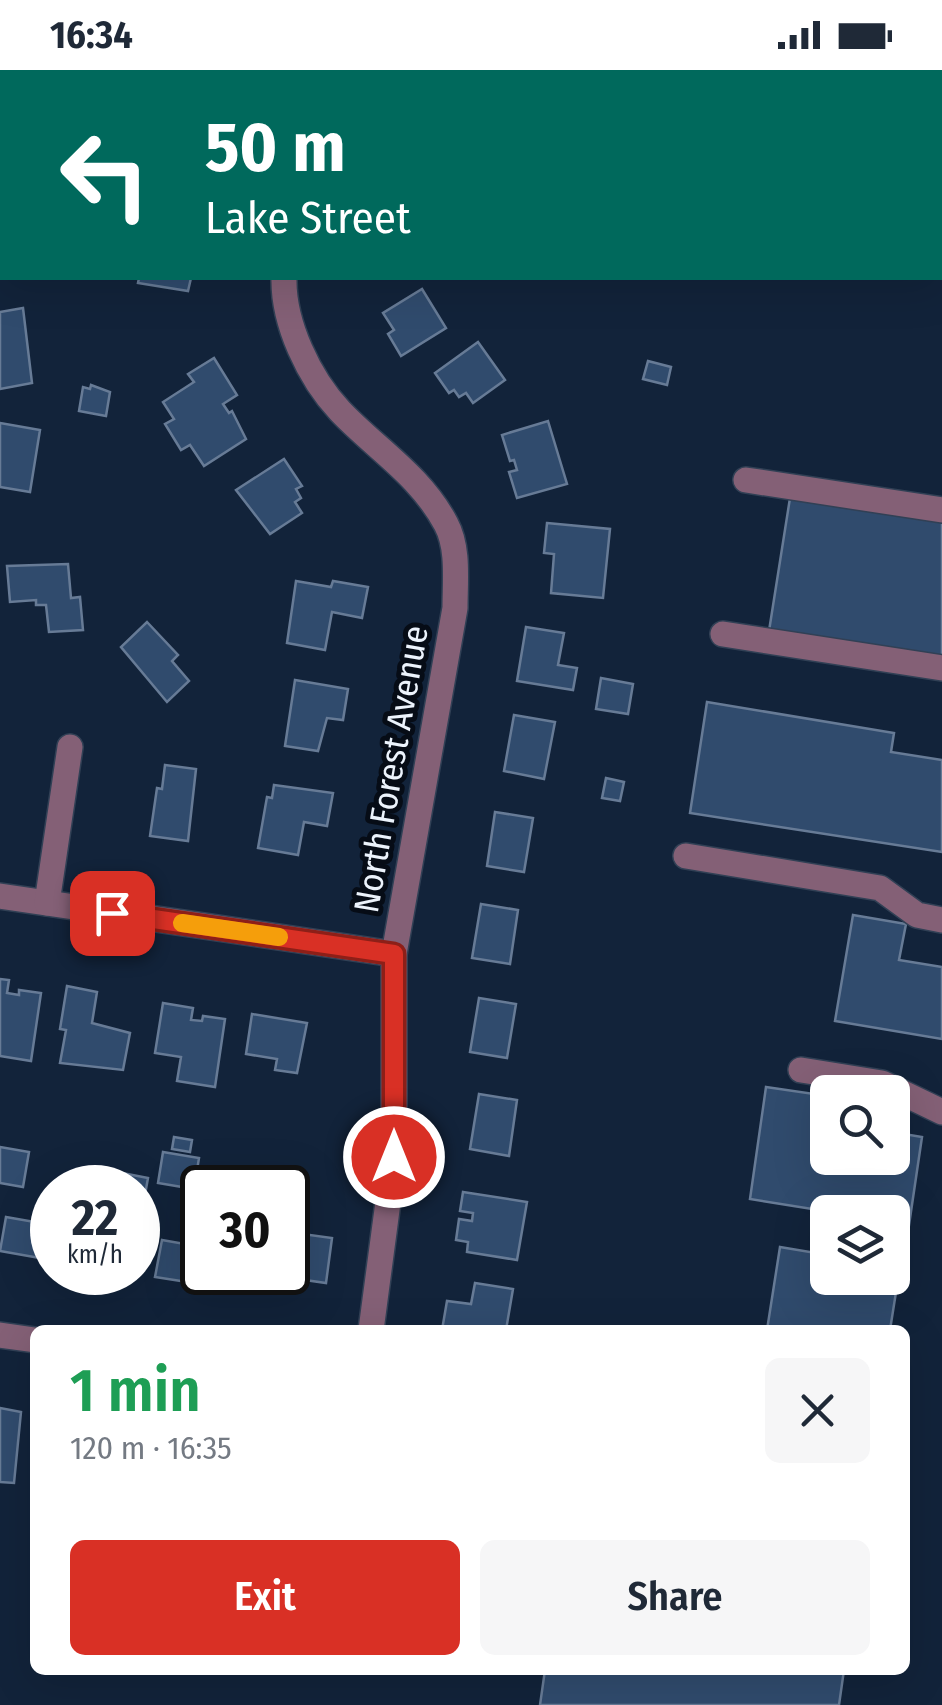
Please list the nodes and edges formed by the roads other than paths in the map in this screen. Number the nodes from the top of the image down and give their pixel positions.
1 (284, 280) edge
2 (746, 480) dead end
3 (942, 510) edge
4 (723, 634) dead end
5 (942, 668) edge
6 (70, 748) dead end
7 (686, 856) dead end
8 (0, 896) edge
9 (47, 903) junction
10 (942, 920) edge
11 (394, 954) junction
12 (801, 1070) dead end
13 (942, 1112) edge
14 (372, 1325) edge
15 (0, 1335) edge
16 (30, 1339) edge

1 - 11 street, North Forest Avenue
2 - 3 street
4 - 5 street
6 - 9 street
7 - 10 street
8 - 9 street
9 - 11 street
11 - 14 street, North Forest Avenue
12 - 13 street
15 - 16 street

